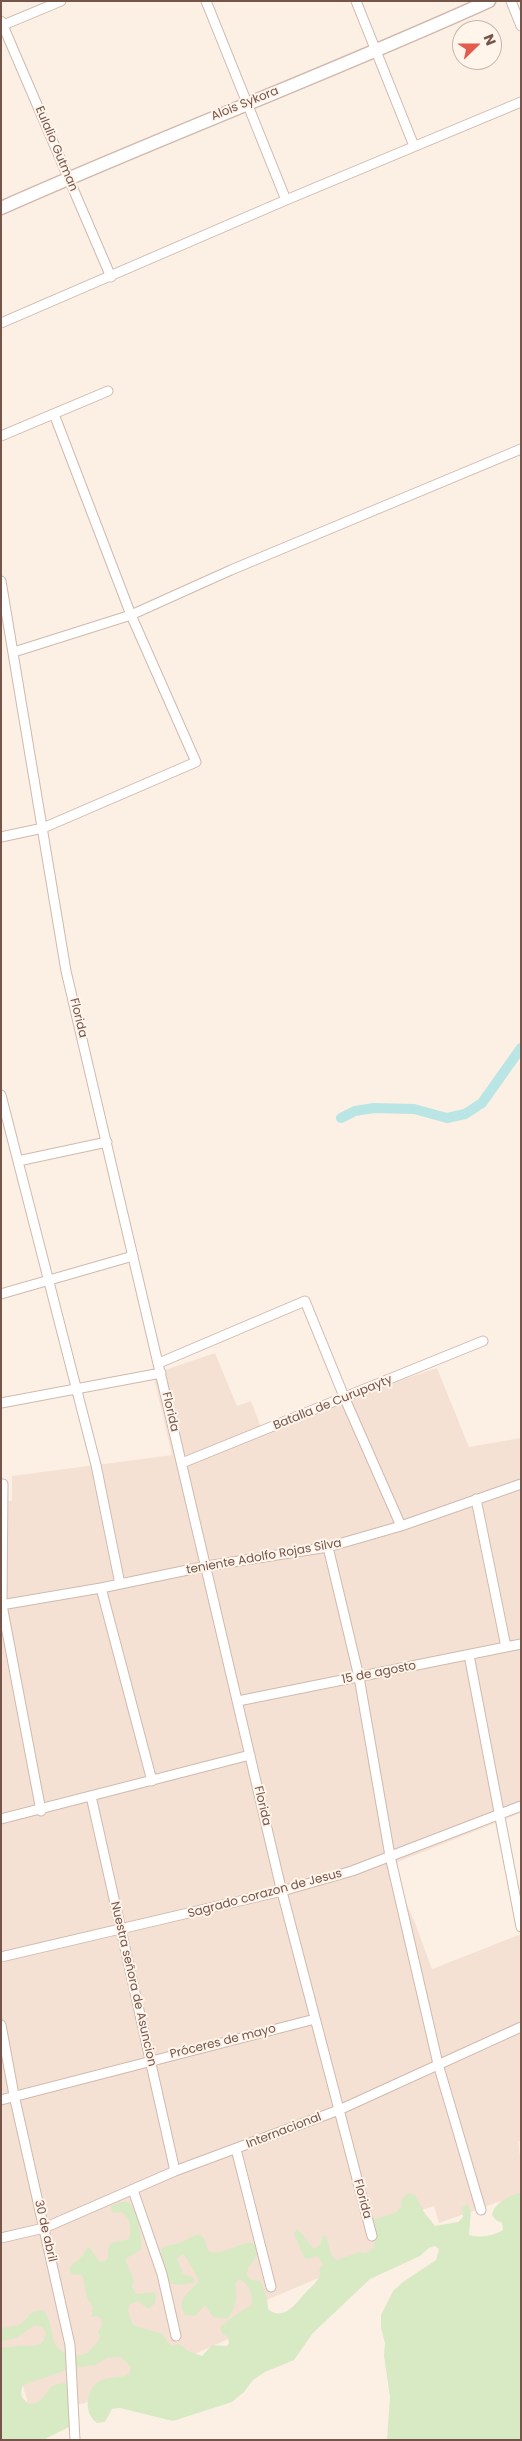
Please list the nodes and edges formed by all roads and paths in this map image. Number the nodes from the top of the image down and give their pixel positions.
1 (61, 1) edge
2 (206, 1) edge
3 (356, 1) edge
4 (489, 1) edge
5 (510, 1) edge
6 (2, 24) edge
7 (521, 26) edge
8 (377, 52) junction
9 (521, 102) edge
10 (247, 103) junction
11 (414, 146) junction
12 (69, 178) junction
13 (286, 200) junction
14 (1, 208) edge
15 (111, 277) junction
16 (1, 323) edge
17 (108, 391) dead end
18 (54, 414) junction
19 (1, 436) edge
20 (521, 449) edge
21 (1, 581) edge
22 (131, 615) junction
23 (1, 646) edge
24 (13, 648) junction
25 (43, 828) junction
26 (1, 837) edge
27 (1, 1095) edge
28 (107, 1142) junction
29 (18, 1161) junction
30 (133, 1256) junction
31 (48, 1281) junction
32 (1, 1294) edge
33 (483, 1341) dead end
34 (159, 1363) junction
35 (161, 1373) junction
36 (76, 1389) junction
37 (345, 1399) junction
38 (1, 1403) edge
39 (182, 1463) junction
40 (3, 1484) dead end
41 (521, 1484) edge
42 (476, 1499) junction
43 (401, 1526) junction
44 (328, 1547) junction
45 (207, 1566) junction
46 (120, 1584) junction
47 (101, 1588) junction
48 (2, 1605) edge
49 (521, 1644) edge
50 (506, 1647) junction
51 (469, 1655) junction
52 (359, 1677) junction
53 (238, 1701) junction
54 (250, 1755) junction
55 (152, 1781) junction
56 (91, 1796) junction
57 (521, 1806) edge
58 (41, 1811) junction
59 (498, 1814) junction
60 (1, 1819) edge
61 (390, 1856) junction
62 (282, 1891) junction
63 (521, 1927) edge
64 (121, 1930) junction
65 (1, 1957) edge
66 (315, 2019) junction
67 (1, 2025) edge
68 (521, 2026) edge
69 (150, 2061) junction
70 (438, 2064) junction
71 (14, 2095) junction
72 (1, 2100) edge
73 (339, 2110) junction
74 (236, 2149) junction
75 (175, 2171) junction
76 (133, 2190) junction
77 (481, 2210) dead end
78 (44, 2228) junction
79 (372, 2236) dead end
80 (1, 2238) edge
81 (271, 2287) dead end
82 (176, 2336) dead end
83 (75, 2440) edge

1 - 6 street
2 - 10 street
3 - 8 street
4 - 8 street, Alois Sykora
5 - 7 street
6 - 12 street, Eulalio Gutman
8 - 10 street, Alois Sykora
8 - 11 street
9 - 11 street
10 - 12 street, Alois Sykora
10 - 13 street
11 - 13 street
12 - 14 street, Alois Sykora
12 - 15 street, Eulalio Gutman
13 - 15 street
15 - 16 street
17 - 18 street
18 - 19 street
18 - 22 street
20 - 22 street
21 - 24 street, Florida
22 - 24 street
22 - 25 street
23 - 24 street
24 - 25 street, Florida
25 - 26 street
25 - 28 street, Florida
27 - 29 street
28 - 29 street
28 - 30 street, Florida
29 - 31 street
30 - 31 street
30 - 34 street, Florida
31 - 32 street
31 - 36 street
33 - 37 street, Batalla de Curupayty
34 - 35 street, Florida
34 - 37 street
35 - 36 street
35 - 39 street, Florida
36 - 38 street
36 - 46 street
37 - 39 street, Batalla de Curupayty
37 - 43 street
39 - 45 street, Florida
40 - 48 street
41 - 42 street, teniente Adolfo Rojas Silva
42 - 43 street, teniente Adolfo Rojas Silva
42 - 50 street
43 - 44 street, teniente Adolfo Rojas Silva
44 - 45 street, teniente Adolfo Rojas Silva
44 - 52 street
45 - 46 street, teniente Adolfo Rojas Silva
45 - 53 street, Florida
46 - 47 street, teniente Adolfo Rojas Silva
47 - 48 street, teniente Adolfo Rojas Silva
47 - 55 street
48 - 58 street
49 - 50 street, 15 de agosto
50 - 51 street, 15 de agosto
51 - 52 street, 15 de agosto
51 - 59 street
52 - 53 street, 15 de agosto
52 - 61 street
53 - 54 street, Florida
54 - 55 street
54 - 62 street, Florida
55 - 56 street
56 - 58 street
56 - 64 street, Nuestra señora de Asuncion
57 - 59 street, Sagrado corazon de Jesus
58 - 60 street
59 - 61 street, Sagrado corazon de Jesus
59 - 63 street
61 - 62 street, Sagrado corazon de Jesus
61 - 70 street
62 - 64 street, Sagrado corazon de Jesus
62 - 66 street, Florida
64 - 65 street, Sagrado corazon de Jesus
64 - 69 street, Nuestra señora de Asuncion
66 - 69 street, Próceres de mayo
66 - 73 street, Florida
67 - 71 street, 30 de abril
68 - 70 street, Internacional
69 - 71 street, Próceres de mayo
69 - 75 street, Nuestra señora de Asuncion
70 - 73 street, Internacional
70 - 77 street
71 - 72 street, Próceres de mayo
71 - 78 street, 30 de abril
73 - 74 street, Internacional
73 - 79 street, Florida
74 - 75 street, Internacional
74 - 81 street
75 - 76 street, Internacional
76 - 78 street, Internacional
76 - 82 street
78 - 80 street, Internacional
78 - 83 street, 30 de abril

